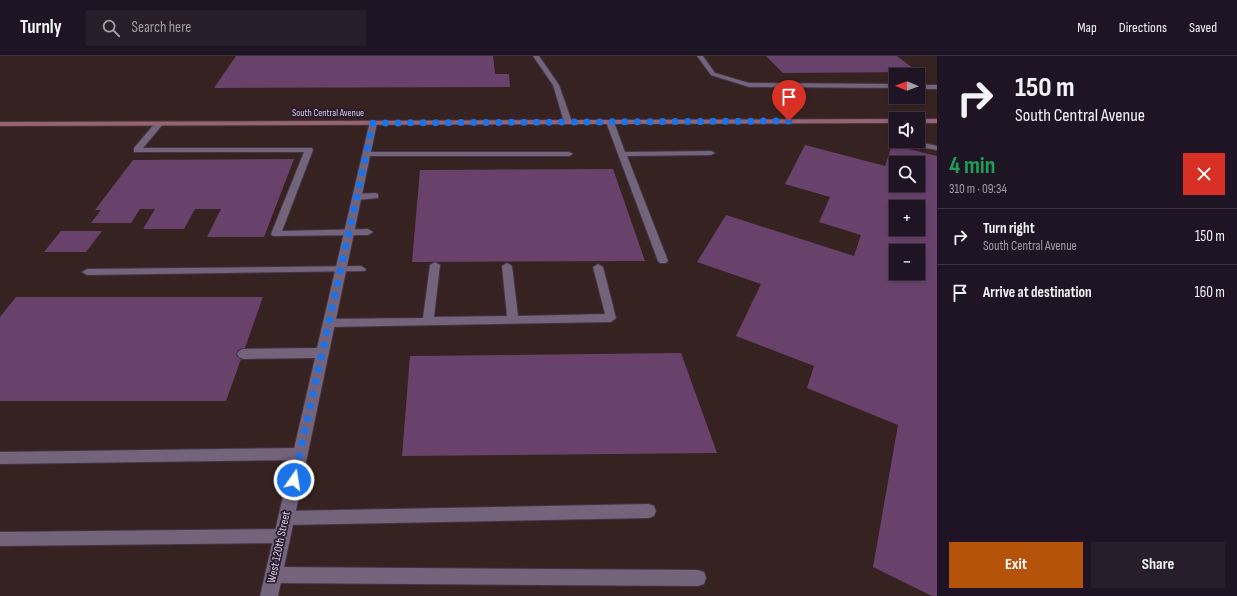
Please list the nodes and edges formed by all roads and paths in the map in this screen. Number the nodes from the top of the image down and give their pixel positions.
1 (536, 56) edge
2 (700, 56) edge
3 (889, 86) edge
4 (925, 87) edge
5 (937, 87) edge
6 (889, 121) edge
7 (925, 121) edge
8 (937, 121) edge
9 (568, 122) junction
10 (610, 122) junction
11 (373, 123) junction
12 (0, 124) edge
13 (159, 124) junction
14 (925, 146) edge
15 (937, 148) edge
16 (711, 153) dead end
17 (367, 154) junction
18 (569, 154) dead end
19 (622, 154) junction
20 (375, 196) dead end
21 (357, 197) junction
22 (349, 232) junction
23 (368, 232) dead end
24 (662, 261) dead end
25 (435, 265) dead end
26 (508, 266) dead end
27 (598, 267) dead end
28 (341, 269) junction
29 (361, 269) dead end
30 (87, 272) dead end
31 (513, 319) junction
32 (428, 321) junction
33 (329, 323) junction
34 (322, 353) junction
35 (243, 354) dead end
36 (300, 454) junction
37 (0, 458) edge
38 (649, 511) dead end
39 (286, 518) junction
40 (282, 536) junction
41 (0, 539) edge
42 (273, 575) junction
43 (698, 578) dead end
44 (269, 596) edge

1 - 9 lane
2 - 3 lane
4 - 5 lane
6 - 10 street, South Central Avenue
7 - 8 street
9 - 10 street, South Central Avenue
9 - 11 street, South Central Avenue
10 - 19 lane
11 - 13 street, South Central Avenue
11 - 17 street, West 120th Street
12 - 13 street, South Central Avenue
13 - 22 lane
14 - 15 lane
16 - 19 lane
17 - 18 lane
17 - 21 street, West 120th Street
19 - 24 lane
20 - 21 lane
21 - 22 street, West 120th Street
22 - 23 lane
22 - 28 street, West 120th Street
25 - 32 lane
26 - 31 lane
27 - 31 lane
28 - 29 lane
28 - 30 lane
28 - 33 street, West 120th Street
31 - 32 lane
32 - 33 lane
33 - 34 street, West 120th Street
34 - 35 street
34 - 36 street, West 120th Street
36 - 37 lane
36 - 39 street, West 120th Street
38 - 39 lane
39 - 40 street, West 120th Street
40 - 41 lane
40 - 42 street, West 120th Street
42 - 43 lane
42 - 44 street, West 120th Street

